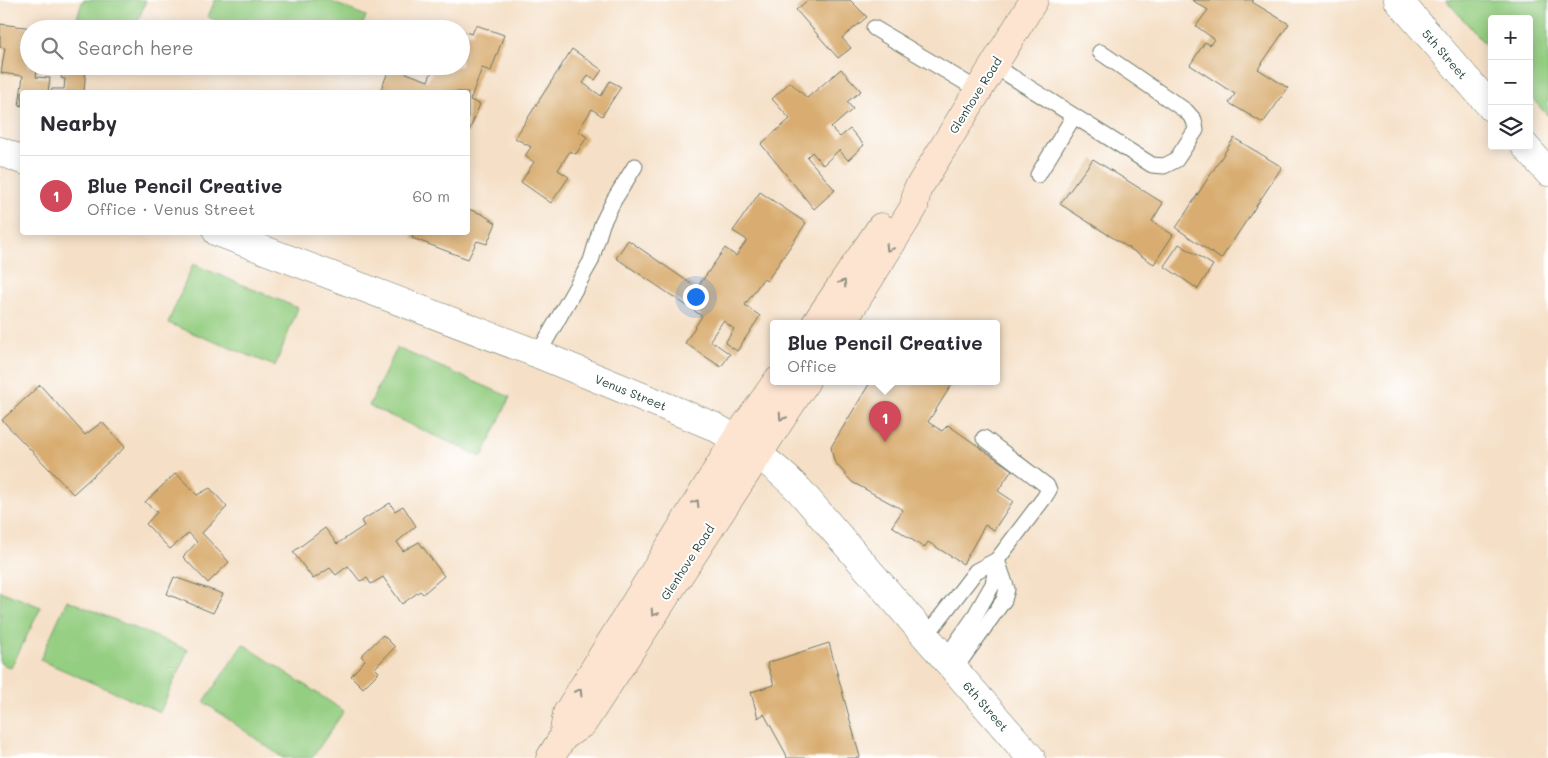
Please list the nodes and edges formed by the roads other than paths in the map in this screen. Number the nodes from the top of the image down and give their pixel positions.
1 (1034, 0) edge
2 (1398, 0) edge
3 (874, 28) dead end
4 (1100, 52) dead end
5 (993, 66) junction
6 (978, 90) junction
7 (1489, 105) edge
8 (1074, 116) junction
9 (1529, 150) edge
10 (0, 151) edge
11 (20, 159) edge
12 (635, 166) dead end
13 (1548, 172) edge
14 (1038, 175) dead end
15 (917, 190) junction
16 (225, 235) edge
17 (818, 320) edge
18 (844, 320) edge
19 (538, 354) junction
20 (774, 385) edge
21 (803, 385) edge
22 (984, 438) dead end
23 (736, 439) junction
24 (758, 454) junction
25 (997, 560) junction
26 (926, 636) junction
27 (953, 669) junction
28 (556, 747) edge
29 (1030, 758) edge

1 - 5 main road, Glenhove Road
2 - 7 street, 5th Street
3 - 6 lane
4 - 8 lane
5 - 6 main road, Glenhove Road
5 - 8 lane
6 - 15 main road, Glenhove Road
8 - 14 lane
9 - 13 street
10 - 11 street
12 - 19 lane
17 -> 15 main road, Glenhove Road
15 -> 18 main road, Glenhove Road
16 - 19 street, Venus Street
19 - 23 street, Venus Street
20 - 23 main road, Glenhove Road
21 -> 24 main road, Glenhove Road
22 - 25 lane
23 - 24 street, Venus Street
28 -> 23 main road, Glenhove Road
24 - 26 street, Venus Street
24 -> 28 main road, Glenhove Road
25 - 26 lane
25 - 27 lane
26 - 27 street, Venus Street
27 - 29 street, 6th Street

